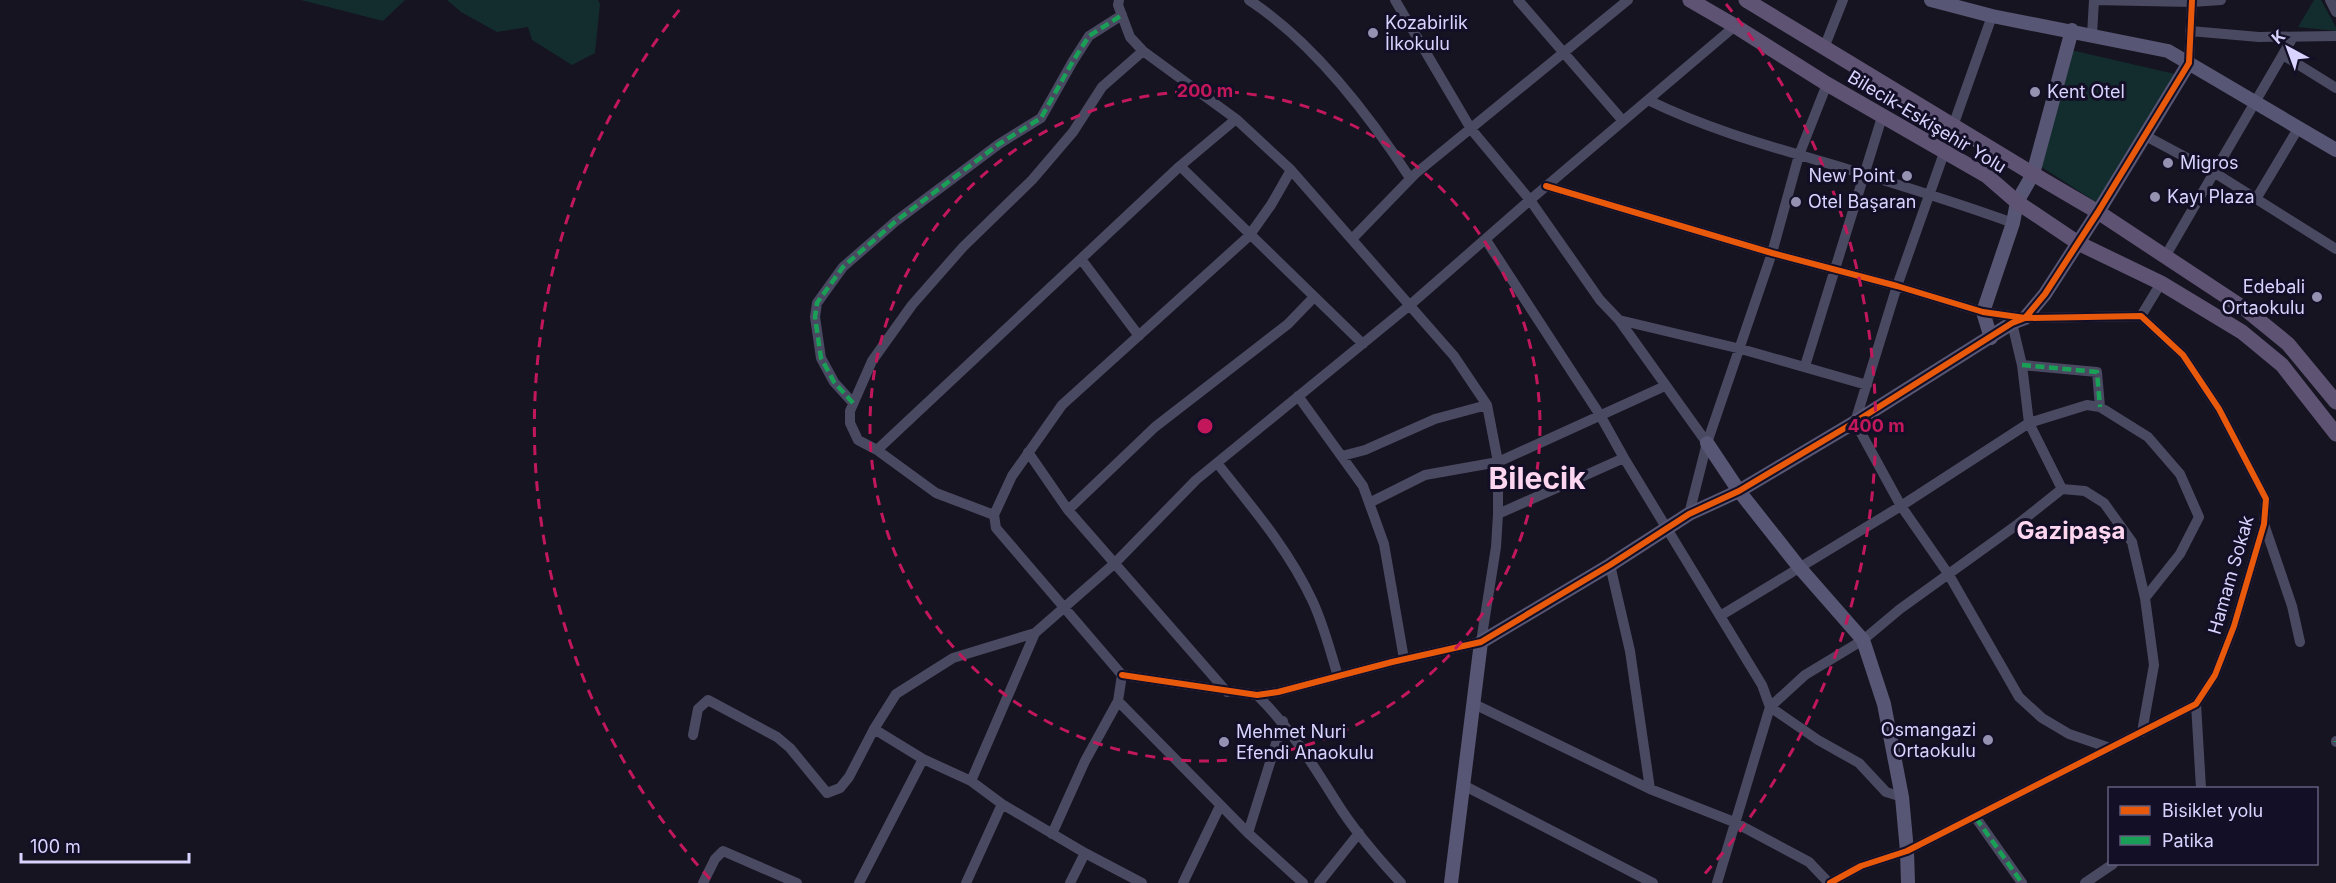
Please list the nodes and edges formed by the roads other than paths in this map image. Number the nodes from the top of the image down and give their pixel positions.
1 (1119, 0) edge
2 (1249, 0) edge
3 (1395, 0) edge
4 (1518, 0) edge
5 (1628, 0) edge
6 (1690, 0) edge
7 (1746, 0) edge
8 (1843, 0) edge
9 (1931, 0) edge
10 (2094, 0) edge
11 (2221, 0) edge
12 (2330, 0) edge
13 (2192, 1) edge
14 (2336, 12) edge
15 (1122, 15) junction
16 (1992, 16) junction
17 (1735, 26) junction
18 (2072, 30) junction
19 (2190, 31) junction
20 (2092, 35) junction
21 (2336, 36) edge
22 (2293, 37) junction
23 (1824, 48) junction
24 (1143, 51) junction
25 (1564, 55) junction
26 (2283, 55) junction
27 (2189, 63) junction
28 (1827, 84) junction
29 (2336, 88) edge
30 (1648, 100) junction
31 (2256, 103) junction
32 (1882, 117) junction
33 (1236, 119) junction
34 (1623, 121) junction
35 (1953, 126) junction
36 (2299, 127) junction
37 (1471, 129) junction
38 (2144, 135) junction
39 (2336, 150) edge
40 (1944, 153) junction
41 (1799, 155) junction
42 (1180, 166) junction
43 (1291, 170) junction
44 (1864, 174) junction
45 (2033, 174) junction
46 (2215, 174) junction
47 (1410, 178) junction
48 (1546, 186) junction
49 (1930, 193) junction
50 (2256, 199) junction
51 (1530, 200) junction
52 (2017, 202) junction
53 (2098, 212) junction
54 (2013, 223) junction
55 (1250, 236) junction
56 (1352, 239) junction
57 (1486, 240) junction
58 (2078, 243) junction
59 (2336, 249) edge
60 (1772, 253) junction
61 (2166, 255) junction
62 (1081, 259) junction
63 (1835, 269) junction
64 (2161, 283) junction
65 (1897, 285) junction
66 (1314, 297) junction
67 (1410, 305) junction
68 (1983, 312) junction
69 (2141, 316) junction
70 (1619, 320) junction
71 (2019, 321) junction
72 (1139, 336) junction
73 (1991, 338) junction
74 (1363, 344) junction
75 (1741, 349) junction
76 (2022, 365) junction
77 (1805, 366) junction
78 (1867, 385) junction
79 (1665, 386) junction
80 (1298, 396) junction
81 (2336, 402) edge
82 (853, 403) junction
83 (1487, 405) junction
84 (2100, 407) junction
85 (1600, 415) junction
86 (1855, 422) junction
87 (2029, 423) junction
88 (2336, 434) edge
89 (1707, 443) junction
90 (877, 450) junction
91 (1028, 452) junction
92 (1342, 456) junction
93 (1623, 458) junction
94 (1498, 462) junction
95 (1217, 463) junction
96 (2062, 489) junction
97 (1739, 491) junction
98 (1369, 503) junction
99 (1900, 506) junction
100 (1068, 510) junction
101 (1498, 514) junction
102 (1689, 514) junction
103 (994, 515) junction
104 (2264, 524) junction
105 (1667, 528) junction
106 (1114, 564) junction
107 (1610, 565) junction
108 (1799, 567) junction
109 (1948, 575) junction
110 (2145, 598) junction
111 (1064, 606) junction
112 (1720, 616) junction
113 (1035, 633) junction
114 (1863, 640) junction
115 (1481, 642) junction
116 (2300, 642) dead end
117 (1404, 659) junction
118 (1122, 675) junction
119 (1338, 676) junction
120 (1227, 692) junction
121 (1257, 695) junction
122 (1118, 701) junction
123 (1473, 704) junction
124 (2196, 704) junction
125 (1770, 707) junction
126 (1283, 721) junction
127 (874, 729) junction
128 (2142, 732) junction
129 (693, 735) dead end
130 (2110, 748) junction
131 (923, 759) junction
132 (971, 781) junction
133 (1463, 785) junction
134 (2200, 787) edge
135 (1650, 789) junction
136 (1902, 797) junction
137 (1002, 804) junction
138 (1220, 806) junction
139 (1976, 818) junction
140 (1734, 822) junction
141 (1248, 833) junction
142 (1359, 833) junction
143 (1052, 834) junction
144 (1907, 852) junction
145 (1085, 853) junction
146 (2112, 865) edge
147 (703, 883) edge
148 (797, 883) edge
149 (859, 883) edge
150 (966, 883) edge
151 (1070, 883) edge
152 (1142, 883) edge
153 (1184, 883) edge
154 (1303, 883) edge
155 (1319, 883) edge
156 (1401, 883) edge
157 (1451, 883) edge
158 (1653, 883) edge
159 (1717, 883) edge
160 (1829, 883) edge
161 (1908, 883) edge
162 (2022, 883) edge
163 (2085, 883) edge

1 - 15 street
2 - 47 street
3 - 37 street
4 - 25 street
5 - 25 street
6 - 17 main road, Bilecik-Eskişehir Yolu
7 - 23 main road, Bilecik-Eskişehir Yolu
8 - 23 street
9 - 16 street
10 - 13 street
10 - 20 street
11 - 13 street
12 - 14 street
13 - 19 street
15 - 24 street
15 - 82 street
16 - 18 street
16 - 35 street
17 - 28 main road, Bilecik-Eskişehir Yolu
17 - 30 street
18 - 20 street
18 - 45 street
19 - 22 street
19 - 27 street
20 - 27 street
21 - 22 street
22 - 26 street
23 - 35 main road, Bilecik-Eskişehir Yolu
24 - 33 street
24 - 82 street
25 - 34 street
25 - 37 street
26 - 29 street
26 - 31 street
27 - 31 street
27 - 38 street
28 - 32 main road, Bilecik-Eskişehir Yolu
28 - 41 street
30 - 34 street
30 - 41 street
31 - 36 street
31 - 46 street
32 - 40 main road, Bilecik-Eskişehir Yolu
32 - 44 street
33 - 42 street
33 - 43 street
34 - 48 street
35 - 45 main road, Bilecik-Eskişehir Yolu
36 - 39 street
36 - 50 street
37 - 47 street
37 - 51 street
38 - 46 street
38 - 53 street
40 - 49 street
40 - 52 main road, Bilecik-Eskişehir Yolu
41 - 44 street
41 - 60 street
42 - 55 street
42 - 62 street
43 - 55 street
43 - 56 street
44 - 49 street
44 - 63 street
45 - 52 street
45 - 53 main road, Bilecik-Eskişehir Yolu
46 - 50 street
46 - 61 street
47 - 56 street
48 - 51 street
48 - 60 street
49 - 54 street
49 - 65 street
50 - 59 street
51 - 57 street
51 - 70 street
52 - 54 street
52 - 58 main road, Bilecik-Eskişehir Yolu
53 - 58 street
53 - 61 main road, Bilecik-Eskişehir Yolu
54 - 68 street
55 - 66 street
55 - 72 street
56 - 67 street
57 - 67 street
57 - 85 street
58 - 64 main road, Bilecik-Eskişehir Yolu
58 - 71 street
60 - 63 street
60 - 75 street
61 - 81 main road, Bilecik-Eskişehir Yolu
62 - 72 street
62 - 90 street
63 - 65 street
63 - 77 street
64 - 69 street
64 - 88 main road, Bilecik-Eskişehir Yolu
65 - 68 street
65 - 78 street
66 - 74 street
66 - 100 street
67 - 74 street
67 - 83 street
68 - 71 street
68 - 73 street
69 - 71 street
69 - 104 street, Hamam Sokak
70 - 75 street
70 - 79 street
71 - 73 street
71 - 76 street
72 - 91 street
73 - 86 street
74 - 80 street
75 - 77 street
75 - 89 street
76 - 84 street
76 - 87 street
77 - 78 street
78 - 86 street
79 - 85 street
79 - 89 street
80 - 92 street
80 - 95 street
82 - 90 street
83 - 92 street
83 - 94 street
84 - 87 street
84 - 110 street
85 - 93 street
85 - 94 street
86 - 97 street
86 - 99 street
87 - 96 street
87 - 99 street
89 - 97 street
89 - 102 street
90 - 103 street
91 - 100 street
91 - 103 street
92 - 98 street
93 - 101 street
93 - 105 street
94 - 98 street
94 - 101 street
95 - 106 street
95 - 119 street
96 - 109 street
96 - 110 street
97 - 102 street
97 - 108 street
98 - 117 street
99 - 108 street
99 - 109 street
100 - 106 street
101 - 115 street
102 - 105 street
103 - 111 street
104 - 116 street
104 - 124 street, Hamam Sokak
105 - 107 street
105 - 112 street
106 - 111 street
106 - 120 street
107 - 115 street
107 - 135 street
108 - 112 street
108 - 114 street
109 - 114 street
109 - 130 street
110 - 128 street
111 - 113 street
111 - 118 street
112 - 125 street
113 - 127 street
113 - 132 street
114 - 125 street
114 - 136 street
115 - 117 street
115 - 123 street
117 - 119 street
118 - 120 street
118 - 122 street
119 - 121 street
120 - 121 street
121 - 126 street
122 - 138 street
122 - 143 street
123 - 133 street
123 - 135 street
124 - 128 street
124 - 134 street
125 - 136 street
125 - 140 street
126 - 141 street
126 - 142 street
127 - 129 street
127 - 131 street
128 - 130 street
130 - 139 street
131 - 132 street
131 - 149 street
132 - 137 street
133 - 157 street
133 - 158 street
135 - 140 street
136 - 144 street
137 - 143 street
137 - 150 street
138 - 141 street
138 - 153 street
139 - 144 street
139 - 162 street
140 - 159 street
140 - 160 street
141 - 154 street
142 - 155 street
142 - 156 street
143 - 145 street
144 - 160 street
144 - 161 street
145 - 151 street
145 - 152 street
146 - 163 street
147 - 148 street

